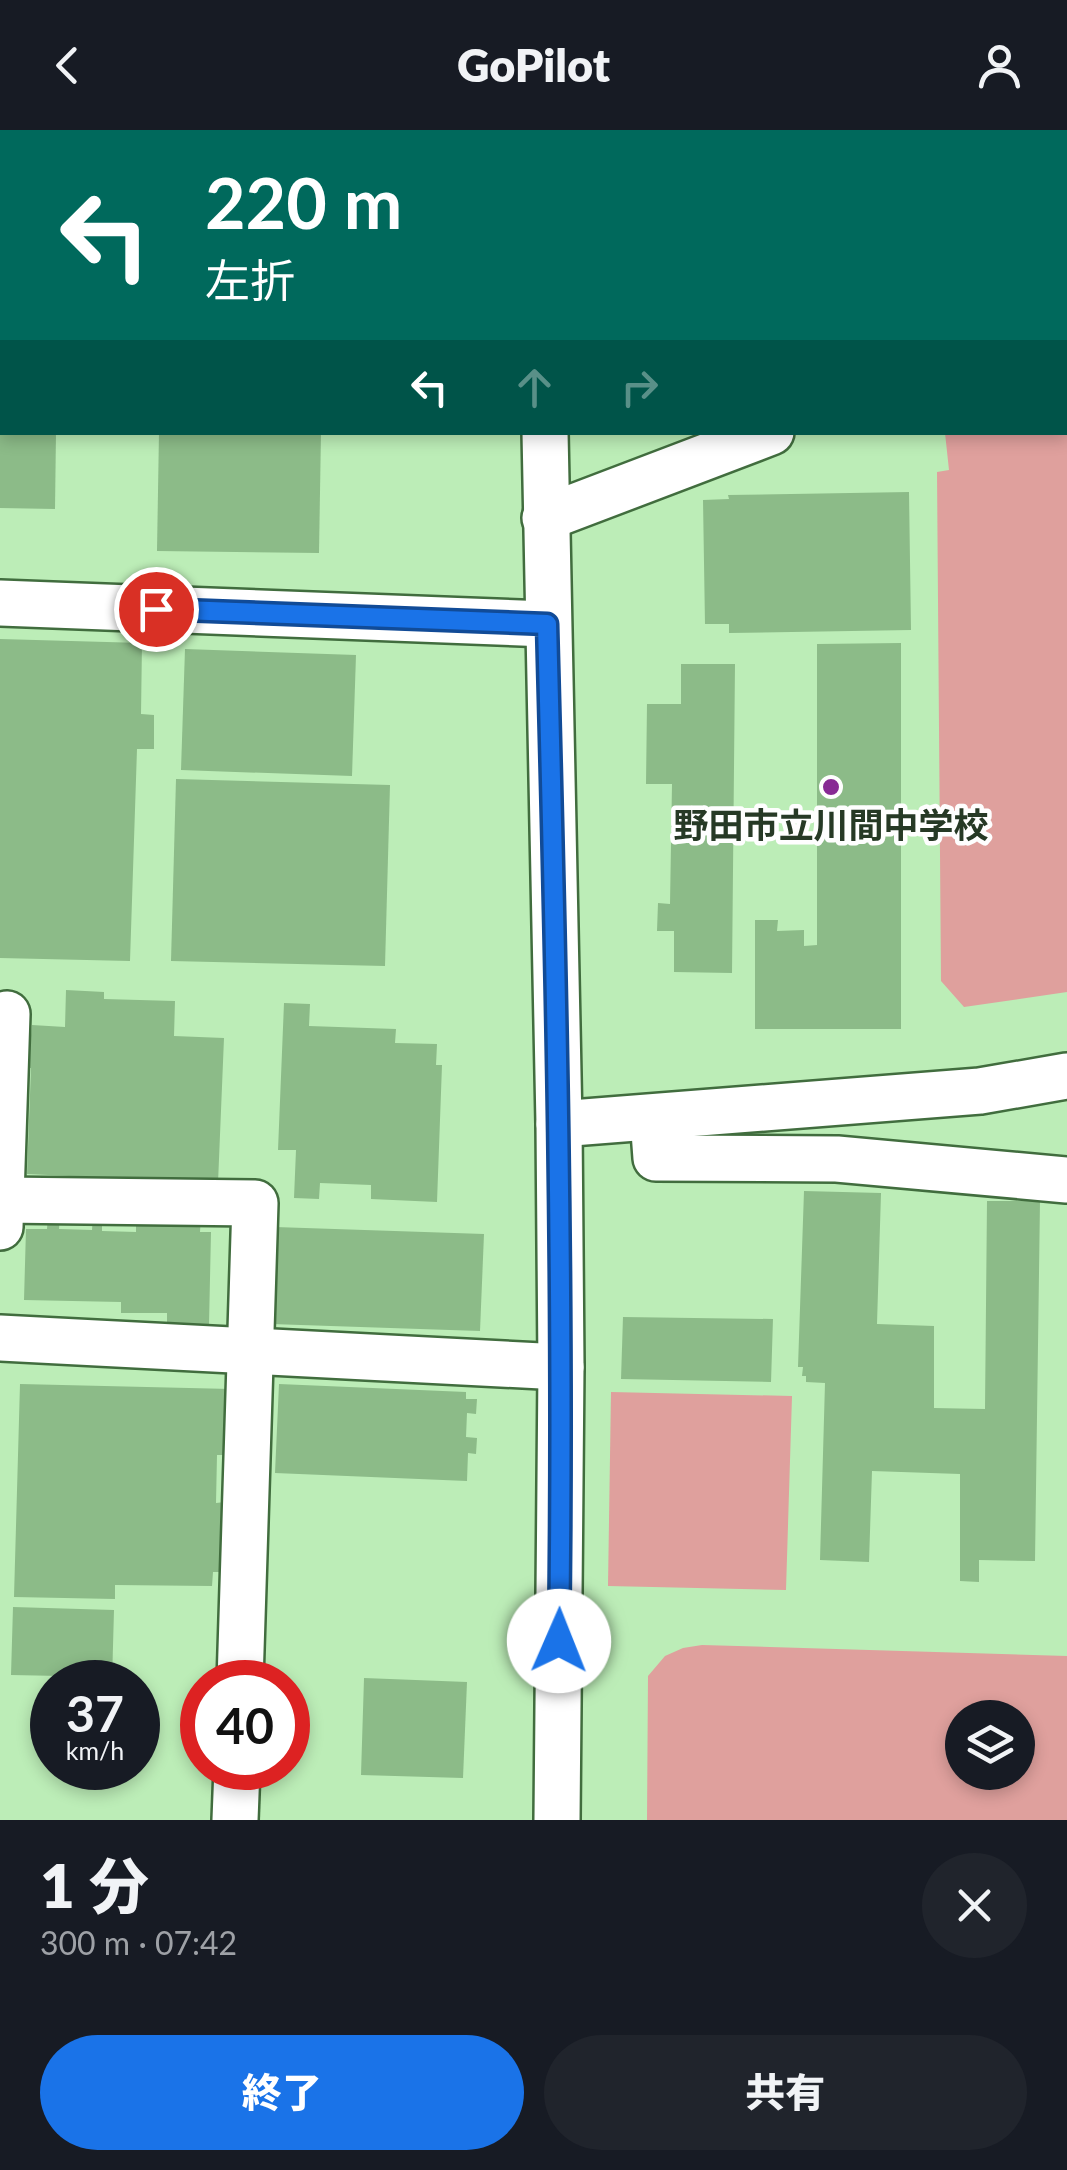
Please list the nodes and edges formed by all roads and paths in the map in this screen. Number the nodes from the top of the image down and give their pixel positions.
1 (545, 435) edge
2 (763, 435) edge
3 (545, 518) junction
4 (0, 604) edge
5 (547, 624) junction
6 (7, 1014) dead end
7 (1067, 1076) edge
8 (653, 1118) junction
9 (558, 1124) junction
10 (1067, 1180) edge
11 (1, 1200) edge
12 (0, 1227) edge
13 (0, 1338) edge
14 (250, 1351) junction
15 (561, 1366) junction
16 (241, 1660) edge
17 (236, 1790) edge
18 (235, 1820) edge
19 (557, 1820) edge

1 - 3 street
2 - 3 street
3 - 5 street
4 - 5 street
5 - 9 street
6 - 11 street
7 - 8 street
8 - 9 street
8 - 10 street
9 - 15 street
11 - 12 street
11 - 14 street
13 - 14 street
14 - 15 street
14 - 16 street
15 - 19 street
17 - 18 street

